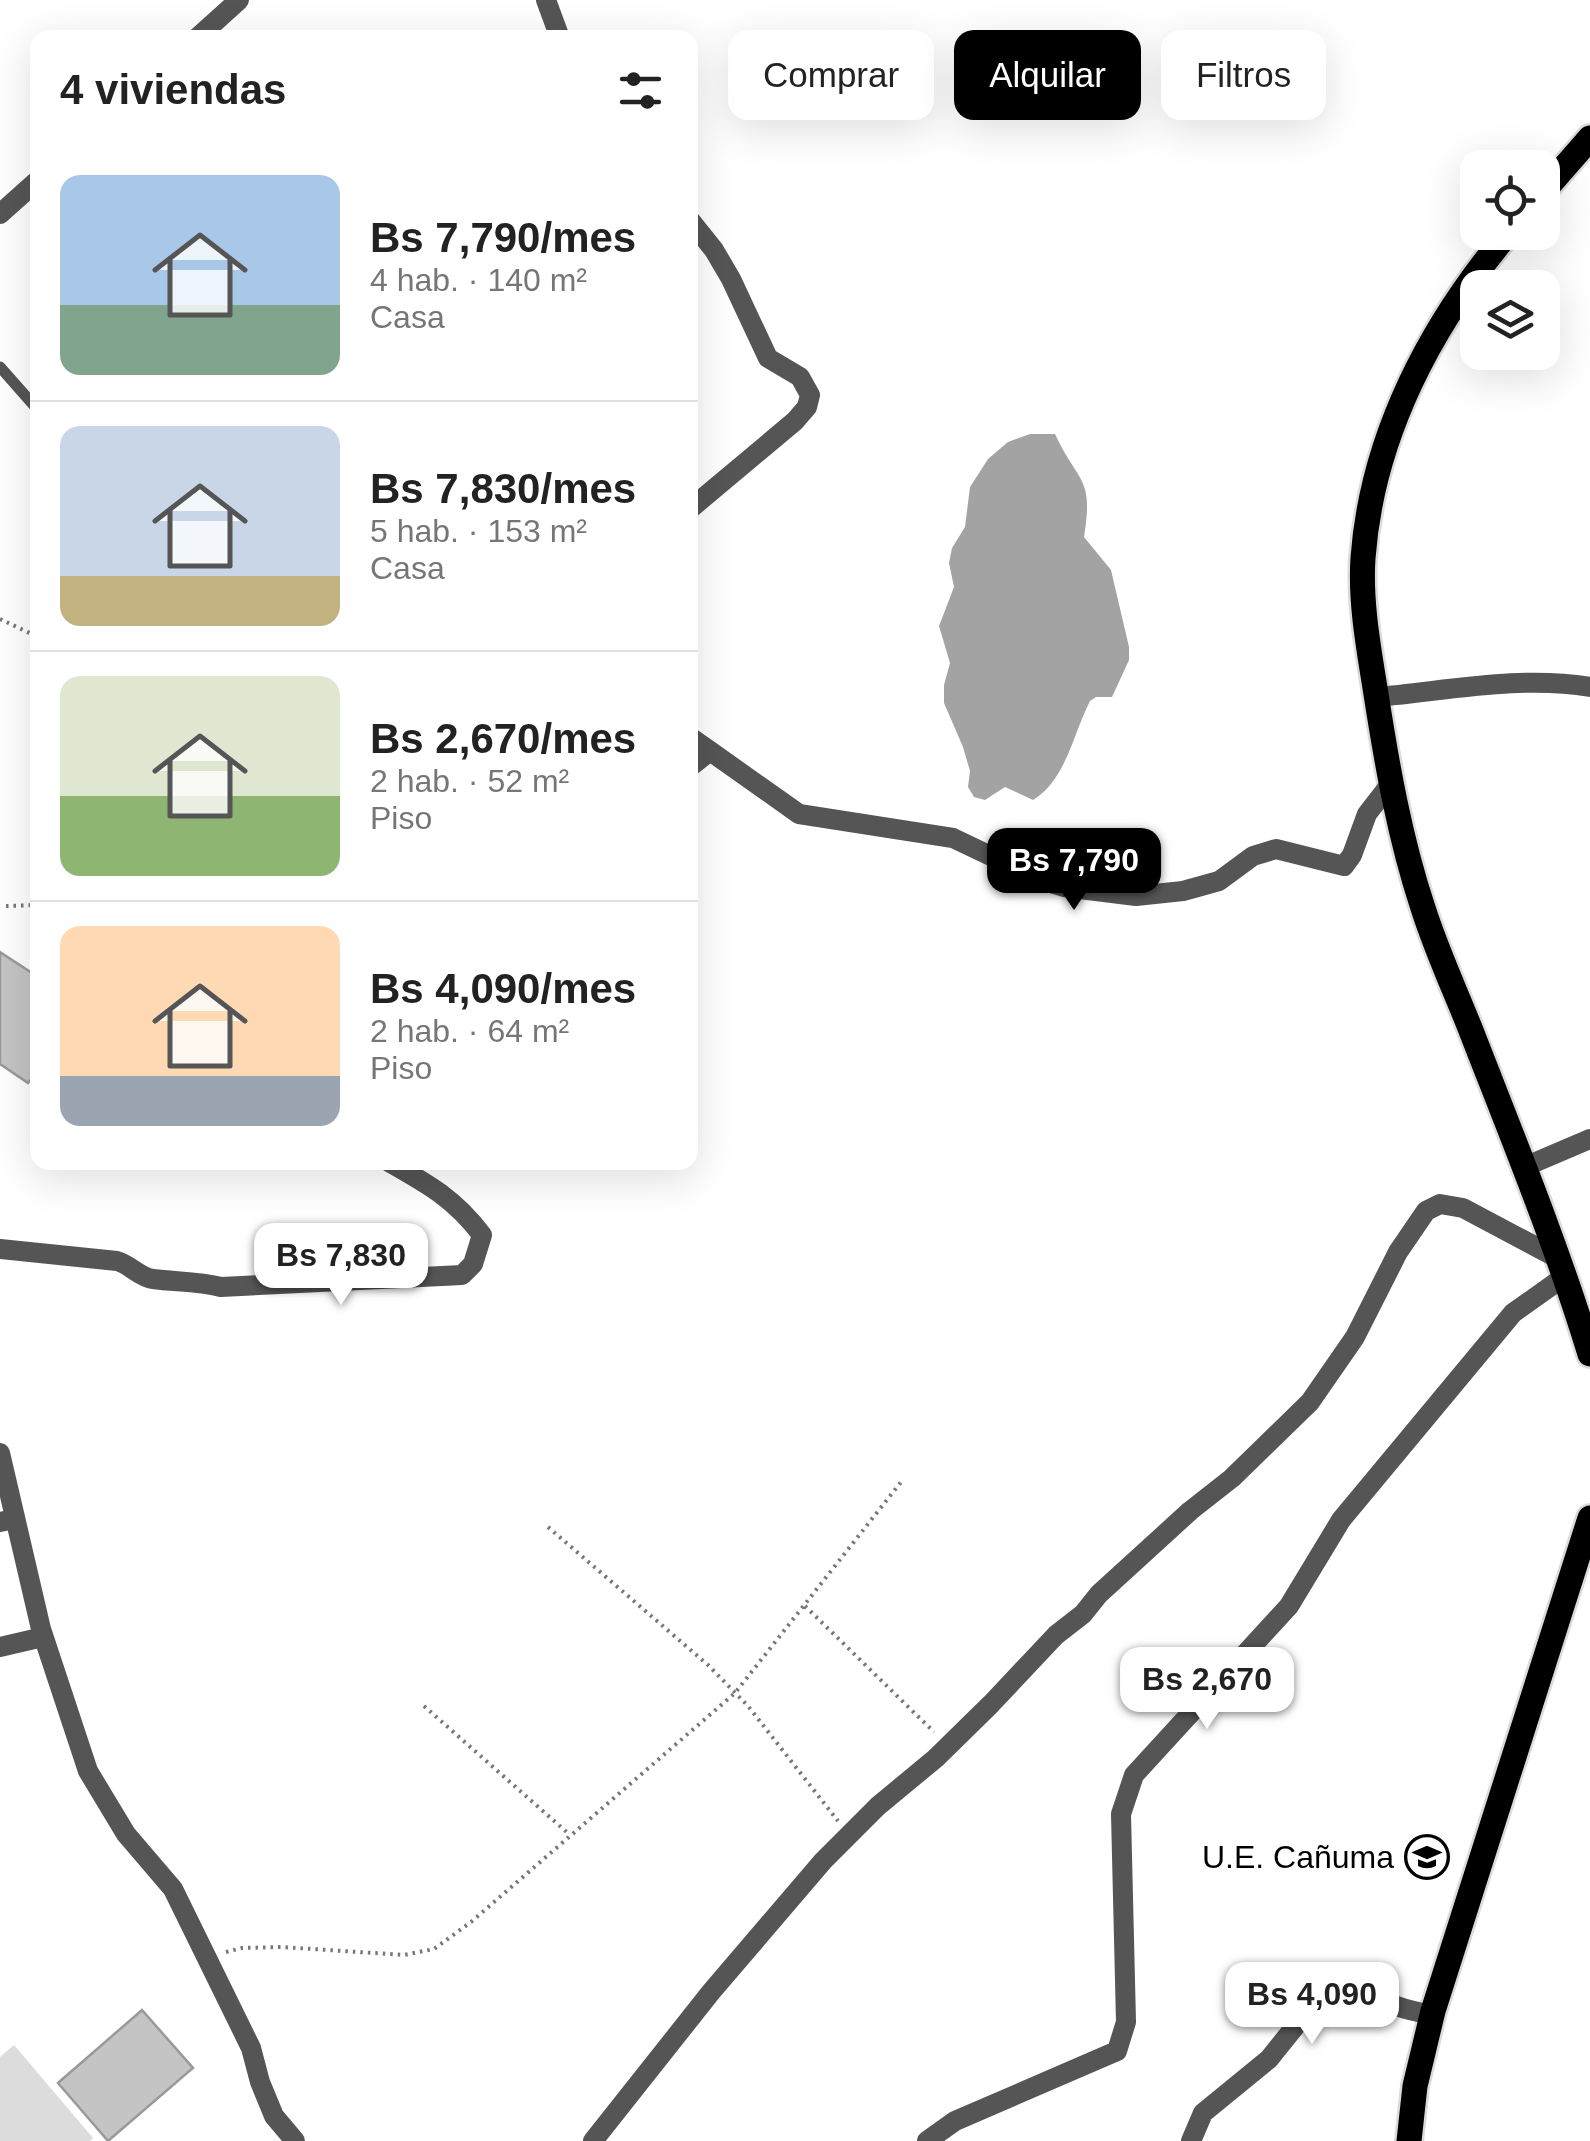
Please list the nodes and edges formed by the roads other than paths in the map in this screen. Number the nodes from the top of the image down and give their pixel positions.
1 (239, 0) edge
2 (546, 0) edge
3 (206, 30) edge
4 (557, 30) edge
5 (1590, 138) edge
6 (1560, 172) edge
7 (30, 187) edge
8 (0, 214) edge
9 (698, 230) edge
10 (1494, 250) edge
11 (0, 367) edge
12 (30, 401) edge
13 (698, 502) edge
14 (1590, 687) edge
15 (1377, 696) junction
16 (698, 743) edge
17 (710, 751) junction
18 (698, 760) edge
19 (1391, 783) junction
20 (1590, 1139) edge
21 (1524, 1168) junction
22 (403, 1170) edge
23 (0, 1249) edge
24 (1562, 1268) junction
25 (1590, 1354) edge
26 (0, 1453) edge
27 (1590, 1518) edge
28 (8, 1520) edge
29 (43, 1636) junction
30 (0, 1647) edge
31 (1432, 2015) junction
32 (295, 2141) edge
33 (594, 2141) edge
34 (927, 2141) edge
35 (1191, 2141) edge
36 (1409, 2141) edge

1 - 3 street
2 - 4 street
5 - 6 main road
7 - 8 street
9 - 13 street
10 - 15 main road
11 - 12 lane
14 - 15 street
15 - 19 main road
16 - 17 street
17 - 18 street
17 - 19 street
19 - 21 main road
20 - 21 street
21 - 24 main road
22 - 23 street
24 - 25 main road
24 - 33 street
24 - 34 street
26 - 28 street
27 - 31 main road
28 - 29 street
29 - 30 street
29 - 32 street
31 - 35 street
31 - 36 main road

